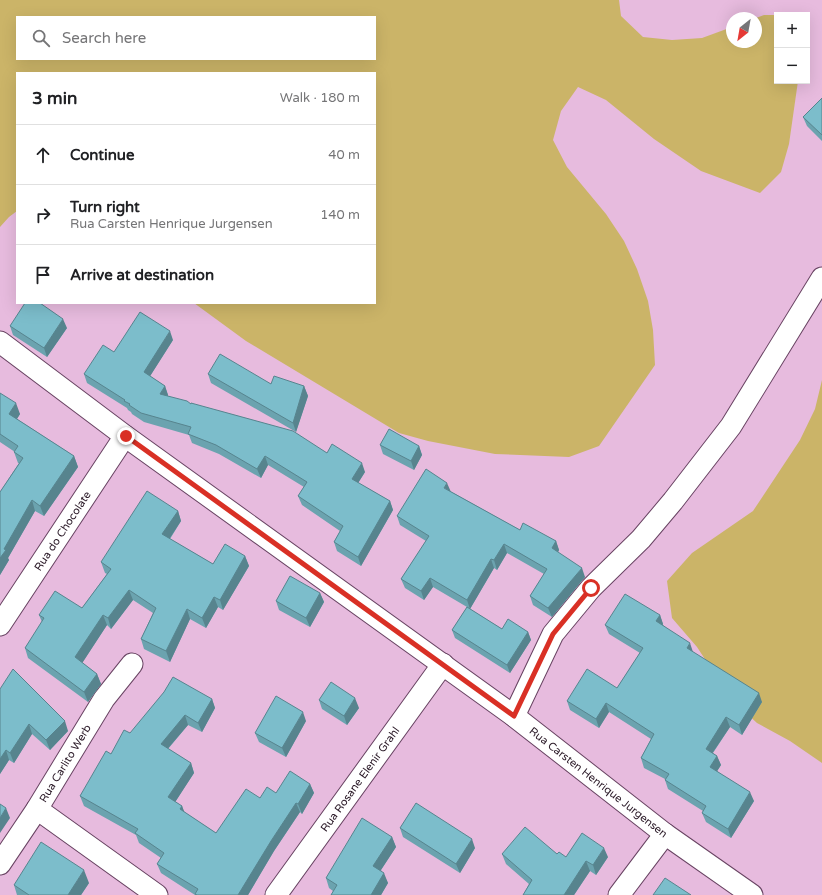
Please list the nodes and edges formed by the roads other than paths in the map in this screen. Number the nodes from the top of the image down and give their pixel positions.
1 (822, 278) edge
2 (0, 342) edge
3 (126, 436) junction
4 (0, 625) edge
5 (132, 664) dead end
6 (443, 664) junction
7 (514, 716) junction
8 (37, 809) junction
9 (665, 834) junction
10 (0, 864) edge
11 (157, 895) edge
12 (276, 895) edge
13 (619, 895) edge
14 (752, 895) edge

1 - 7 street
2 - 3 street, Rua Carsten Henrique Jurgensen
3 - 4 street, Rua do Chocolate
3 - 6 street, Rua Carsten Henrique Jurgensen
5 - 8 street, Rua Carlito Werb
6 - 7 street, Rua Carsten Henrique Jurgensen
6 - 12 street, Rua Rosane Elenir Grahl
7 - 9 street, Rua Carsten Henrique Jurgensen
8 - 10 street, Rua Carlito Werb
8 - 11 street
9 - 13 street
9 - 14 street, Rua Carsten Henrique Jurgensen

